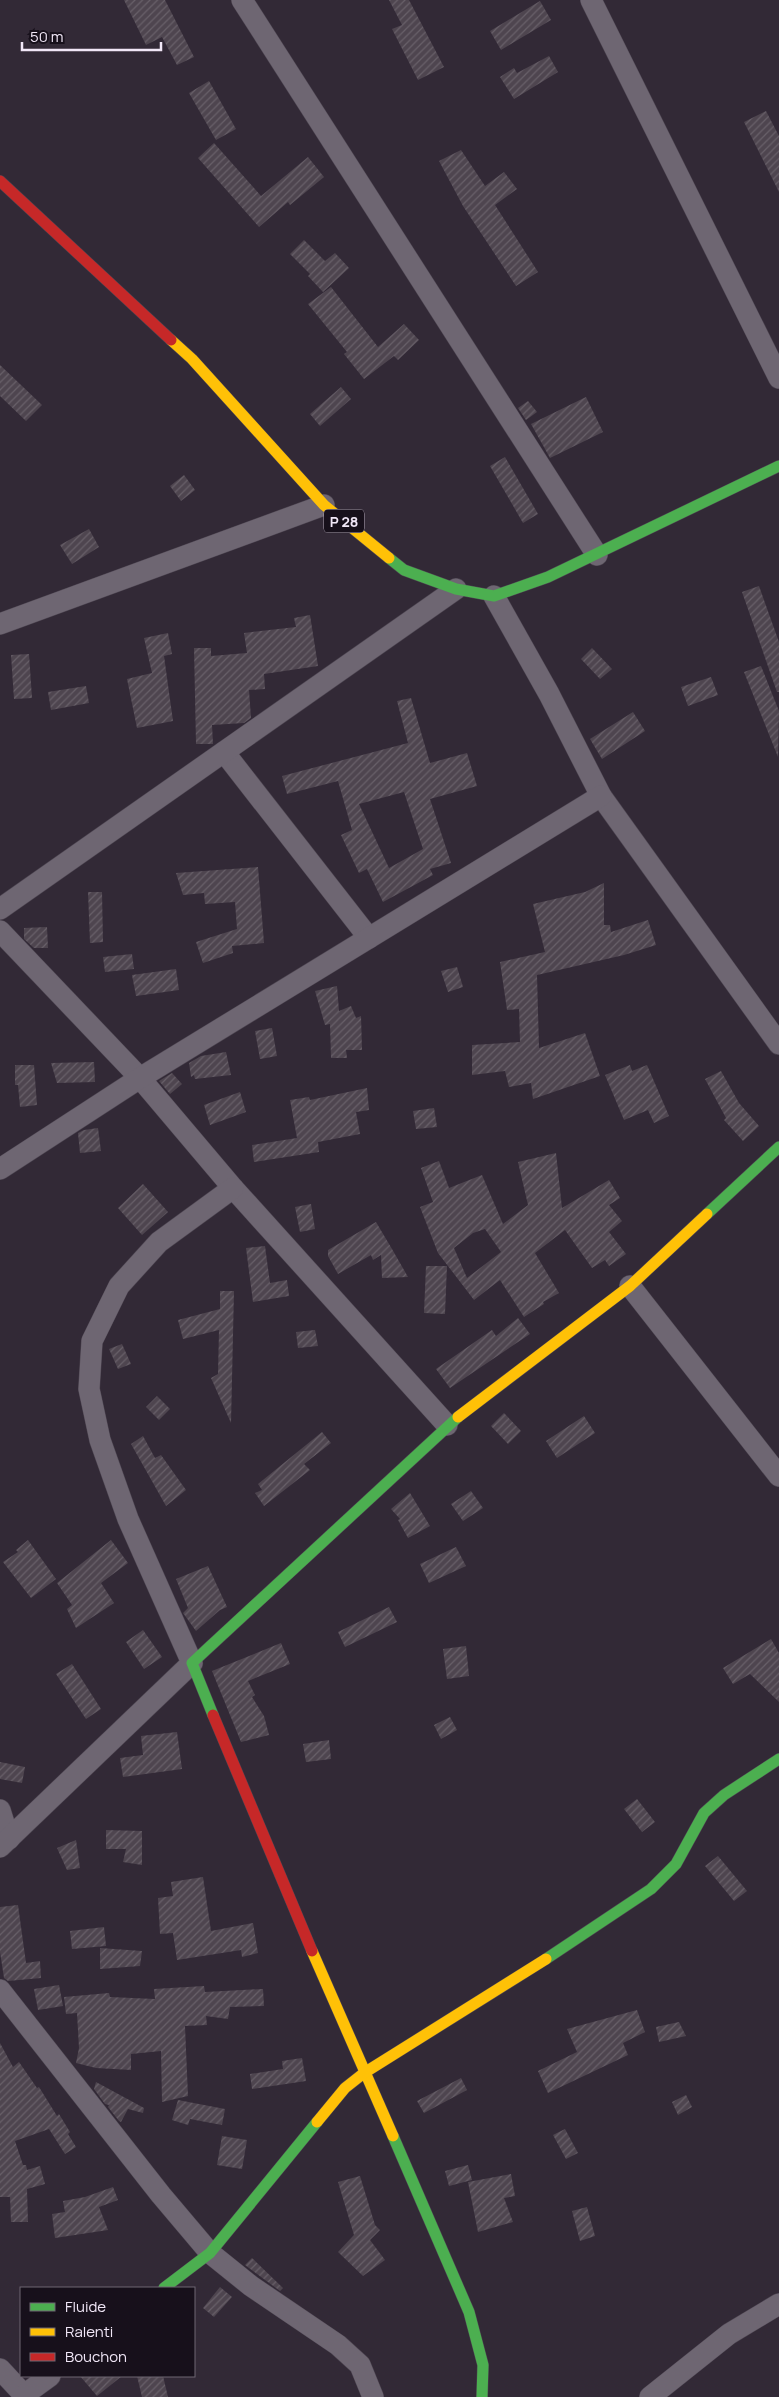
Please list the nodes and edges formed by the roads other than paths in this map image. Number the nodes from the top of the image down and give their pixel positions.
1 (242, 0) edge
2 (591, 0) edge
3 (0, 181) edge
4 (779, 378) edge
5 (779, 466) edge
6 (324, 505) junction
7 (596, 555) junction
8 (456, 589) junction
9 (494, 596) junction
10 (0, 624) edge
11 (224, 752) junction
12 (601, 796) junction
13 (0, 909) edge
14 (0, 931) edge
15 (369, 938) junction
16 (779, 1044) edge
17 (140, 1078) junction
18 (779, 1147) edge
19 (0, 1169) edge
20 (233, 1188) junction
21 (630, 1286) junction
22 (447, 1425) junction
23 (779, 1476) edge
24 (192, 1663) junction
25 (779, 1759) edge
26 (0, 1810) edge
27 (5, 1843) edge
28 (0, 1990) edge
29 (364, 2073) junction
30 (210, 2253) junction
31 (165, 2287) edge
32 (779, 2304) edge
33 (0, 2369) edge
34 (49, 2377) edge
35 (25, 2396) edge
36 (373, 2397) edge
37 (482, 2397) edge
38 (650, 2397) edge

1 - 7 street
2 - 4 street
3 - 6 street, P 28
5 - 7 street, P 28
6 - 8 street, P 28
6 - 10 street
7 - 9 street, P 28
8 - 9 street, P 28
8 - 11 street
9 - 12 street
11 - 13 street
11 - 15 street
12 - 15 street
12 - 16 street
14 - 17 street
15 - 17 street
17 - 19 street
17 - 20 street
18 - 21 street
20 - 22 street
20 - 24 street
21 - 22 street
21 - 23 street
22 - 24 street
24 - 27 street
24 - 29 street
25 - 29 street
26 - 27 street
28 - 30 street
29 - 30 street
29 - 37 street
30 - 31 street
30 - 36 street
32 - 38 street
33 - 35 street
34 - 35 street

